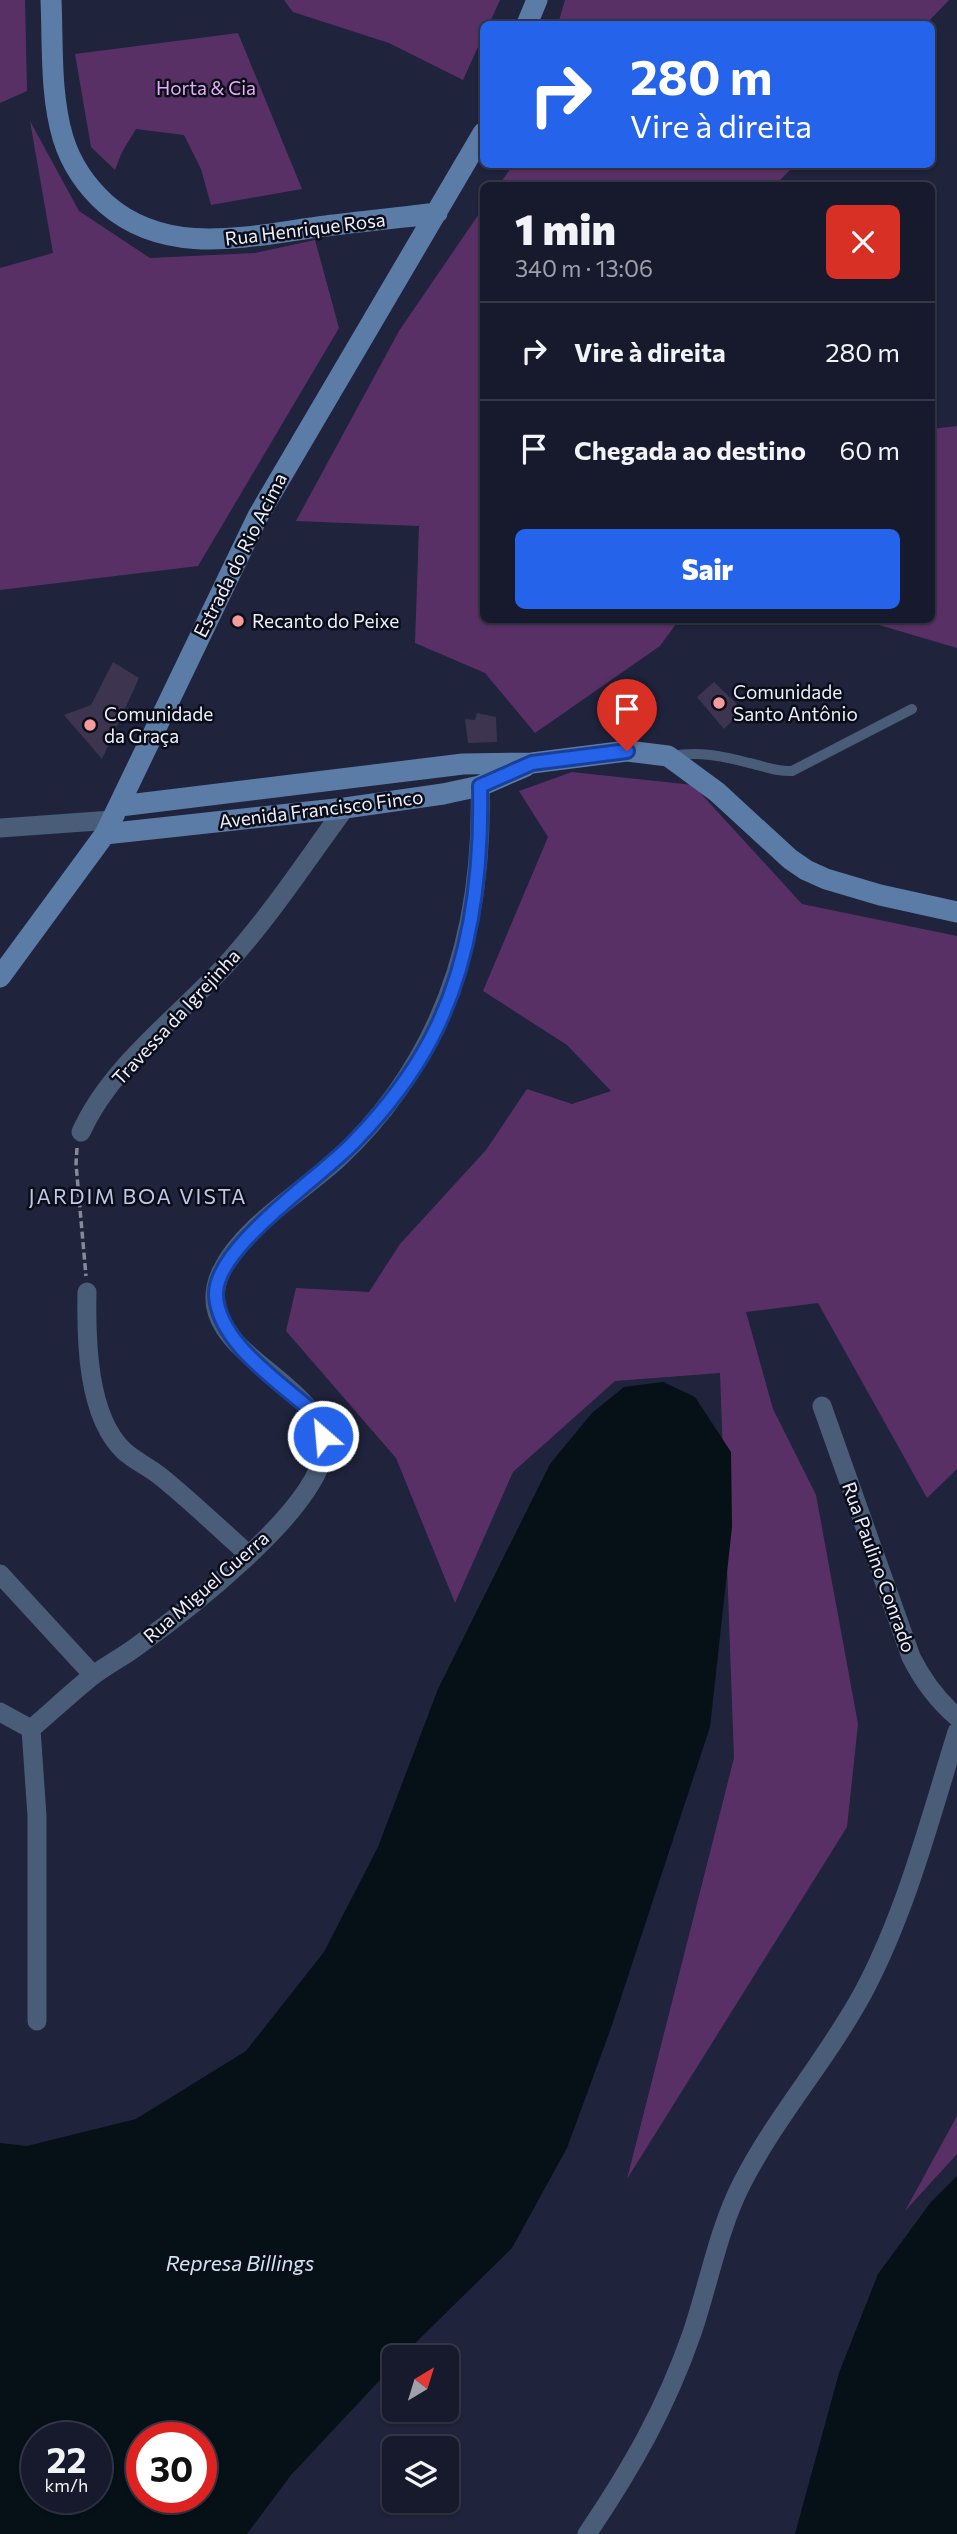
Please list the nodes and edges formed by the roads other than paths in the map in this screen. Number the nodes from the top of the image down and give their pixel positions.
1 (51, 0) edge
2 (537, 0) edge
3 (528, 21) edge
4 (480, 138) edge
5 (437, 213) junction
6 (912, 709) dead end
7 (668, 757) junction
8 (532, 763) junction
9 (463, 764) junction
10 (480, 786) junction
11 (345, 808) junction
12 (112, 820) junction
13 (0, 828) edge
14 (957, 912) edge
15 (0, 977) edge
16 (81, 1132) road end
17 (88, 1292) road end
18 (822, 1406) dead end
19 (250, 1555) junction
20 (0, 1574) edge
21 (93, 1675) junction
22 (0, 1712) edge
23 (957, 1717) edge
24 (31, 1729) junction
25 (957, 1732) edge
26 (37, 2021) dead end
27 (587, 2534) edge

1 - 5 street, Rua Henrique Rosa
2 - 3 street
4 - 5 street, Estrada do Rio Acima
5 - 12 street, Estrada do Rio Acima
6 - 7 lane
7 - 8 street, Avenida Francisco Finco
7 - 14 street, Avenida Francisco Finco
8 - 9 street, Avenida Francisco Finco
8 - 10 street, Avenida Francisco Finco
9 - 10 street
9 - 12 street, Avenida Francisco Finco
10 - 11 street, Avenida Francisco Finco
10 - 19 street, Rua Miguel Guerra
11 - 12 street, Avenida Francisco Finco
11 - 16 street, Travessa da Igrejinha
12 - 13 street, Avenida Francisco Finco
12 - 15 street, Estrada do Rio Acima
17 - 19 street
18 - 23 street, Rua Paulino Conrado
19 - 21 street, Rua Miguel Guerra
20 - 21 street
21 - 24 street, Rua Miguel Guerra
22 - 24 street
24 - 26 street
25 - 27 street

